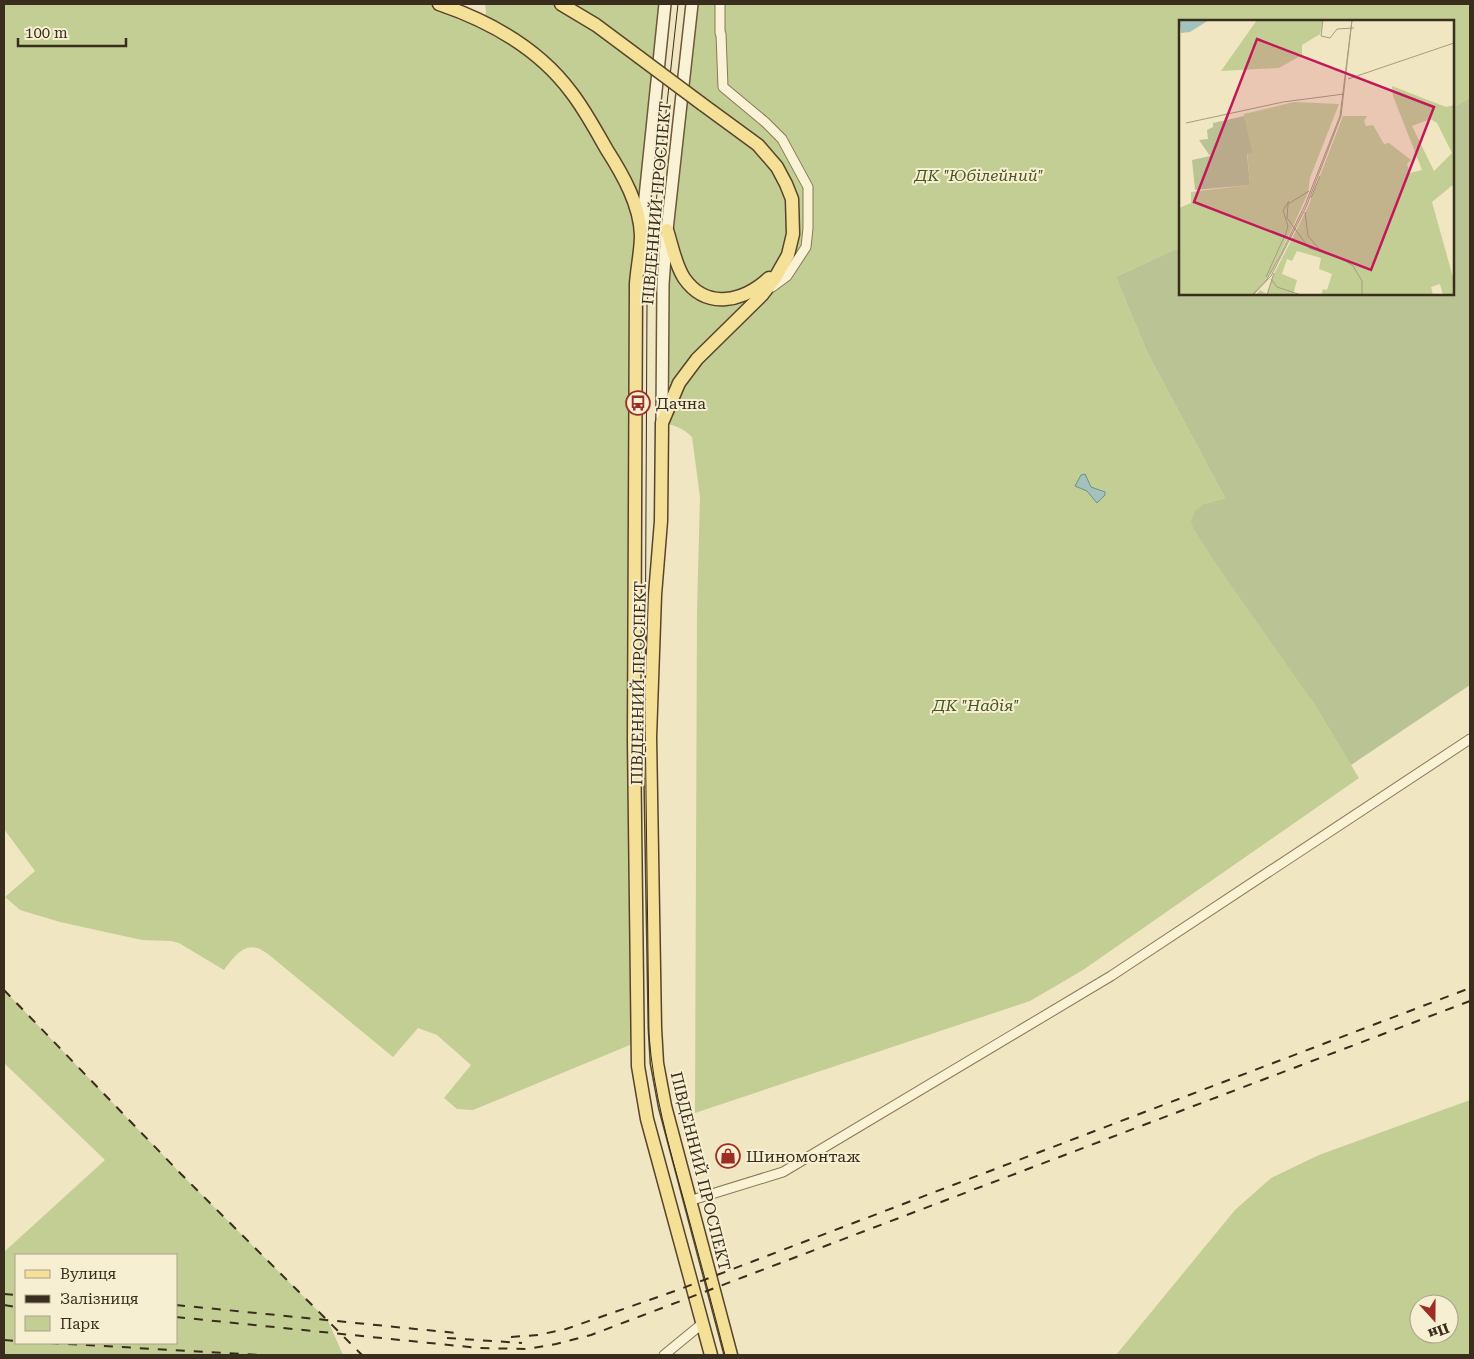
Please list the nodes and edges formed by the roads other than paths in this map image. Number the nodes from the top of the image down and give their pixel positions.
1 (439, 4) edge
2 (561, 4) edge
3 (665, 4) edge
4 (692, 4) edge
5 (720, 4) edge
6 (667, 230) junction
7 (641, 235) junction
8 (788, 255) junction
9 (762, 295) junction
10 (662, 423) junction
11 (1470, 739) edge
12 (689, 1201) junction
13 (703, 1323) junction
14 (664, 1355) edge
15 (711, 1355) edge
16 (732, 1355) edge

1 - 7 main road
2 - 8 main road, bridge
3 - 7 main road, ПІВДЕННИЙ ПРОСПЕКТ
4 - 6 main road, ПІВДЕННИЙ ПРОСПЕКТ
5 - 9 street
6 - 8 main road
6 - 10 main road, ПІВДЕННИЙ ПРОСПЕКТ
7 - 13 main road, ПІВДЕННИЙ ПРОСПЕКТ
8 - 9 main road
9 - 10 main road
10 - 12 main road, ПІВДЕННИЙ ПРОСПЕКТ
11 - 12 street
12 - 16 main road, ПІВДЕННИЙ ПРОСПЕКТ
13 - 14 street
13 - 15 main road, ПІВДЕННИЙ ПРОСПЕКТ

